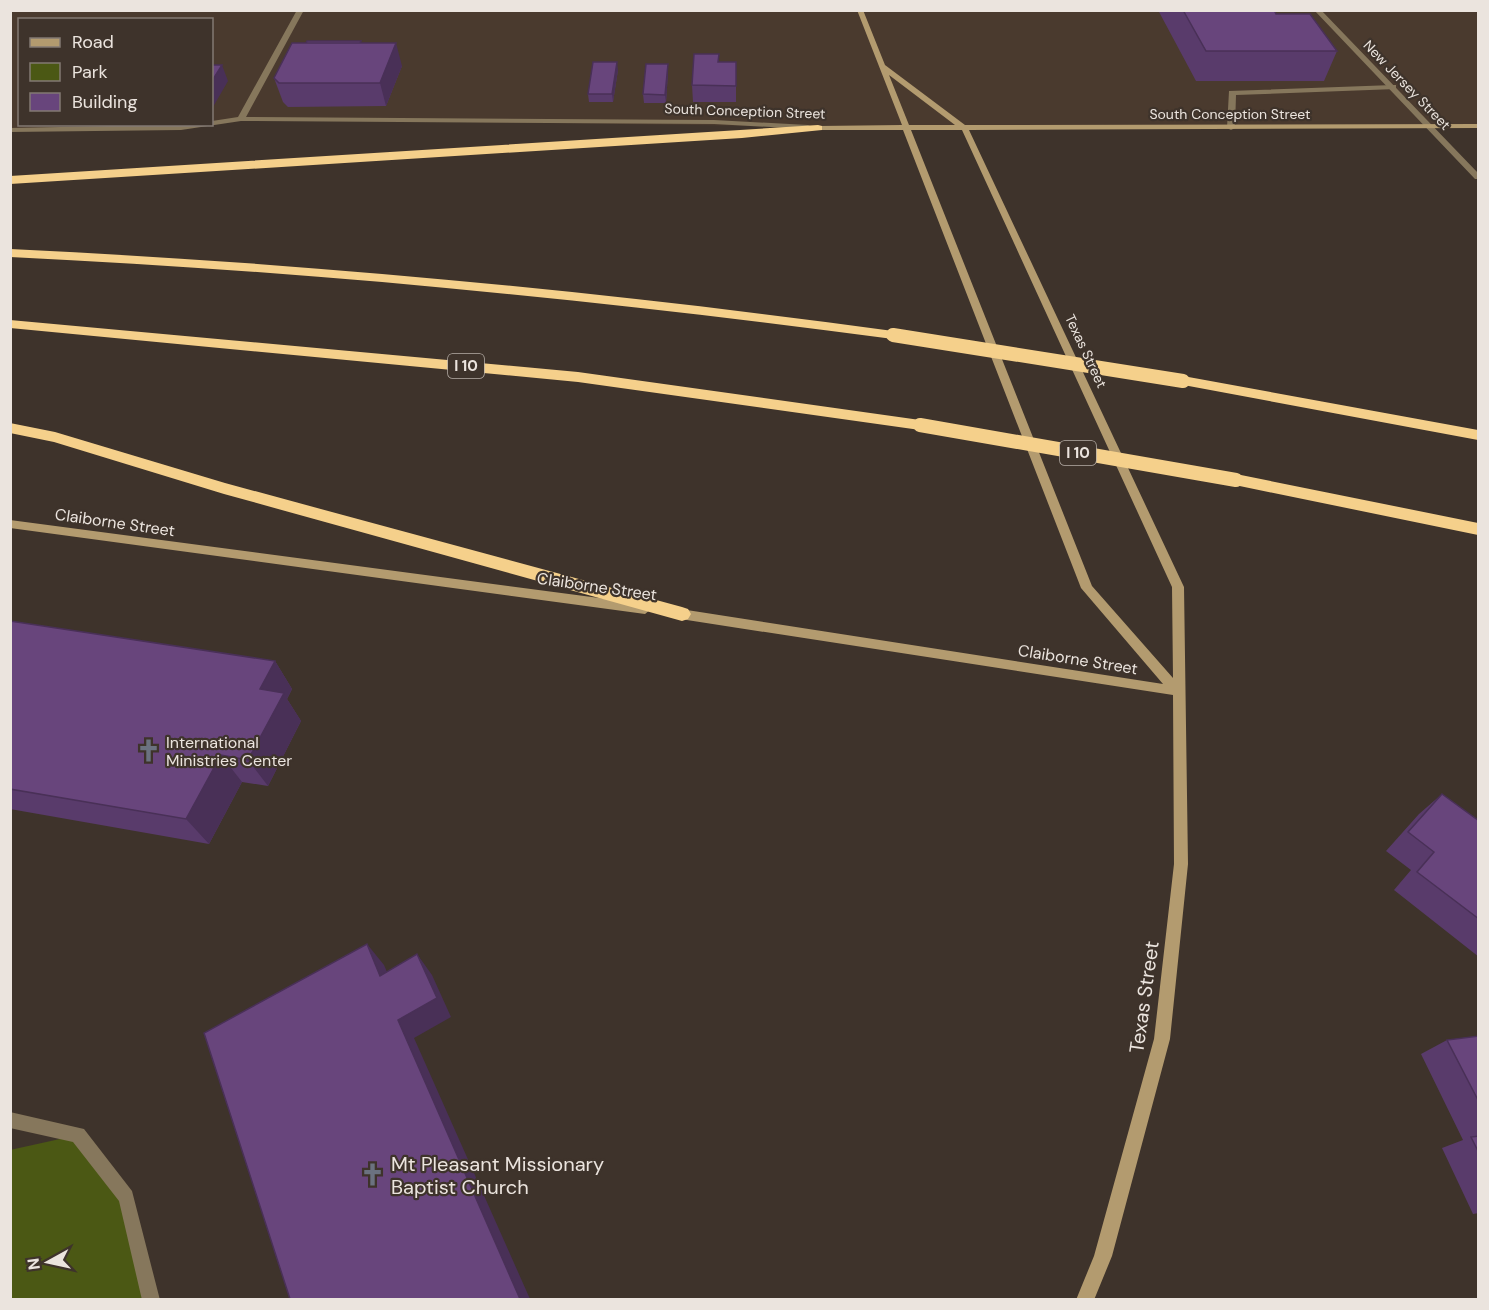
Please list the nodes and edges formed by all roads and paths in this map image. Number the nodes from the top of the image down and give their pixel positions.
1 (301, 10) edge
2 (860, 10) edge
3 (1317, 10) edge
4 (882, 66) junction
5 (1392, 87) junction
6 (241, 119) junction
7 (213, 123) edge
8 (194, 126) edge
9 (1431, 126) junction
10 (1479, 126) edge
11 (819, 128) junction
12 (1231, 128) junction
13 (908, 129) junction
14 (965, 129) junction
15 (10, 130) edge
16 (1479, 177) edge
17 (10, 180) edge
18 (10, 253) edge
19 (10, 324) edge
20 (10, 428) edge
21 (1479, 435) edge
22 (10, 524) edge
23 (1479, 529) edge
24 (682, 614) junction
25 (1177, 691) junction
26 (10, 1120) edge
27 (151, 1299) edge
28 (1085, 1299) edge

1 - 6 street
2 - 4 street
3 - 5 street, New Jersey Street
4 - 13 street
4 - 14 street, Texas Street
5 - 9 street, New Jersey Street
5 - 12 street
6 - 7 street, South Conception Street
6 - 11 street, South Conception Street
8 - 15 street, South Conception Street
9 - 10 street, South Conception Street
9 - 12 street, South Conception Street
9 - 16 street, New Jersey Street
11 - 13 street, South Conception Street
11 - 17 highway
12 - 14 street, South Conception Street
13 - 14 street, South Conception Street
13 - 25 street
14 - 25 street, Texas Street
18 - 21 highway, bridge
19 - 23 highway, I 10, bridge
20 - 24 highway
22 - 24 street, Claiborne Street
24 - 25 street, Claiborne Street
25 - 28 street, Texas Street
26 - 27 street

